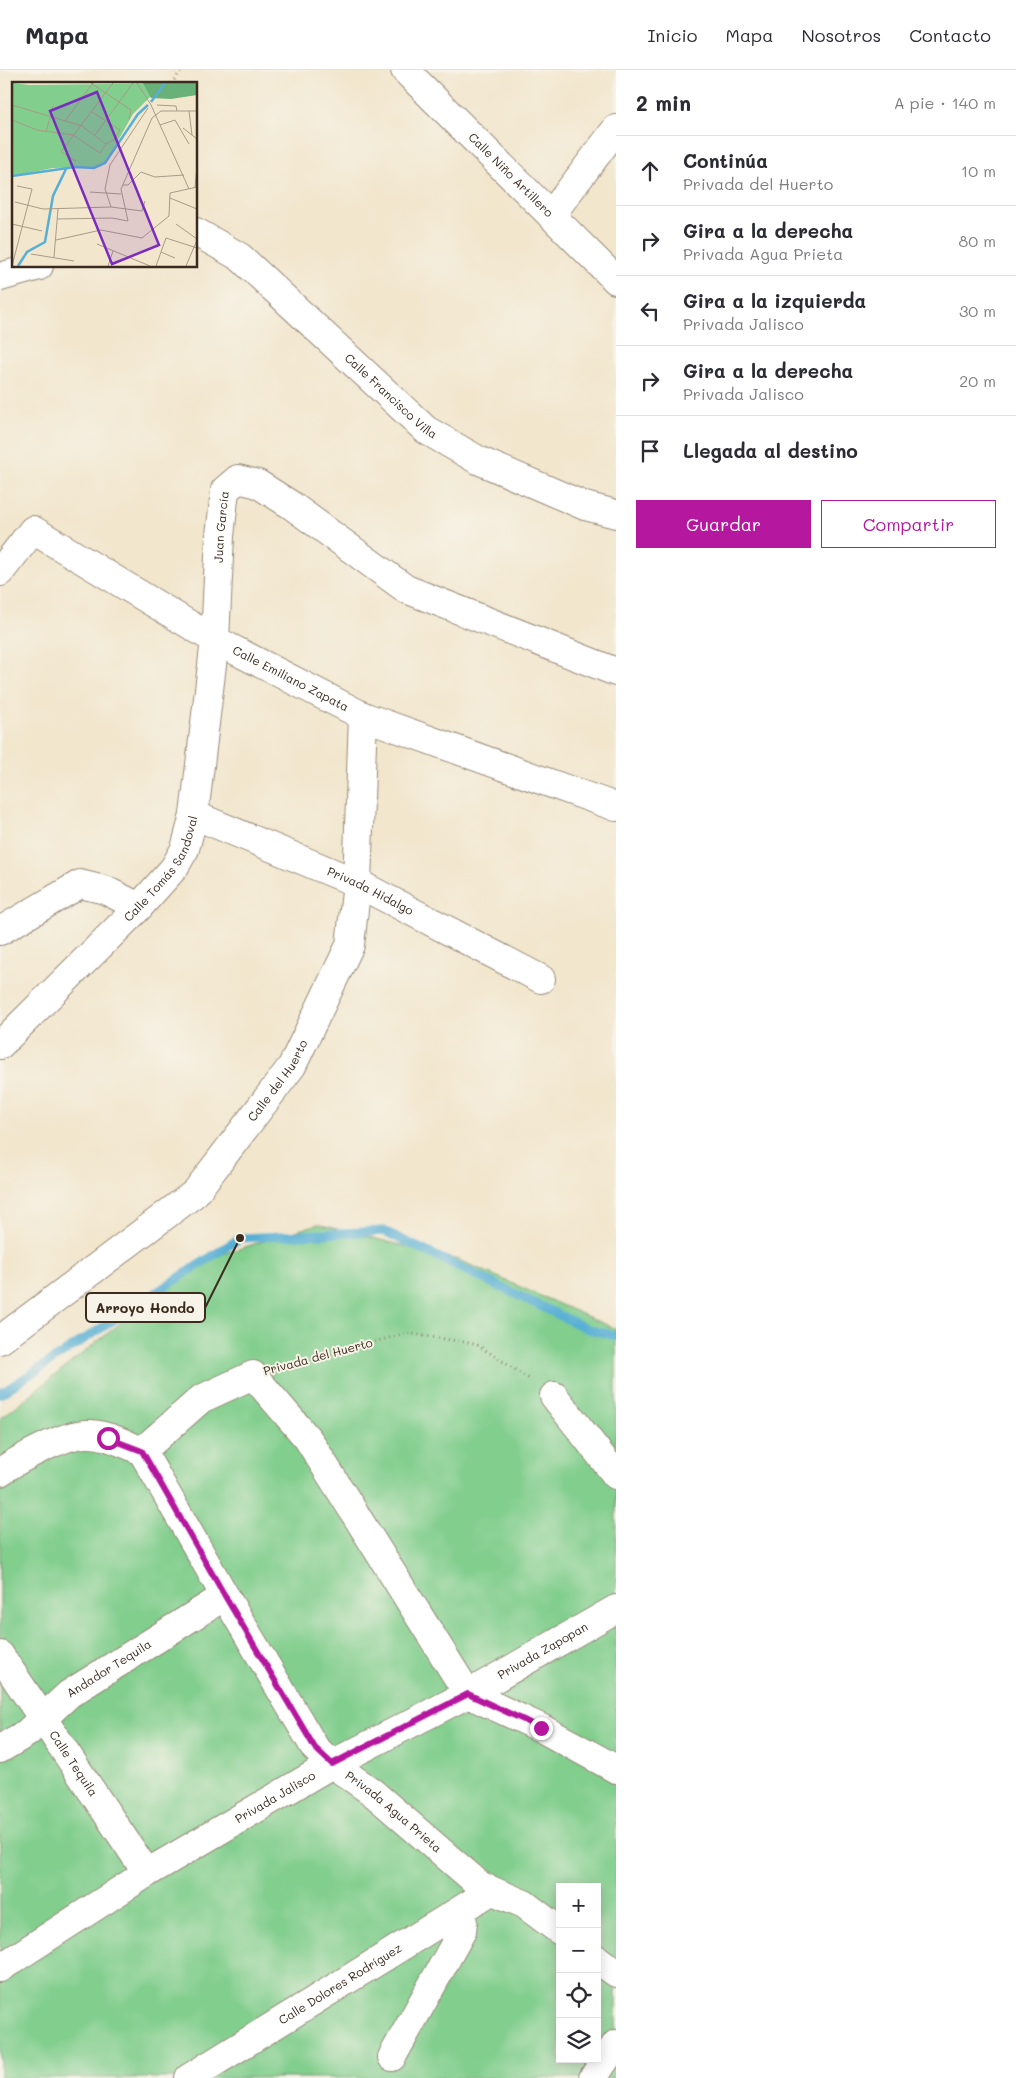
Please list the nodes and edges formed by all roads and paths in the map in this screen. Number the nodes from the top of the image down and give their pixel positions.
1 (182, 70) edge
2 (405, 70) edge
3 (173, 82) edge
4 (616, 129) edge
5 (551, 215) junction
6 (198, 233) edge
7 (31, 268) edge
8 (1, 276) edge
9 (616, 280) edge
10 (616, 514) edge
11 (0, 572) edge
12 (215, 640) junction
13 (616, 672) edge
14 (363, 716) junction
15 (616, 807) edge
16 (194, 815) junction
17 (357, 883) junction
18 (139, 907) junction
19 (0, 931) edge
20 (541, 979) dead end
21 (0, 1045) edge
22 (0, 1340) edge
23 (253, 1375) junction
24 (554, 1396) joint
25 (142, 1451) junction
26 (0, 1472) edge
27 (616, 1475) edge
28 (225, 1596) junction
29 (616, 1609) edge
30 (0, 1654) edge
31 (468, 1694) junction
32 (42, 1718) junction
33 (0, 1748) edge
34 (332, 1764) junction
35 (616, 1769) edge
36 (147, 1873) junction
37 (491, 1891) junction
38 (456, 1913) junction
39 (556, 1928) edge
40 (601, 1962) edge
41 (0, 1968) edge
42 (616, 1973) edge
43 (616, 2044) edge
44 (392, 2057) dead end
45 (189, 2078) edge
46 (593, 2078) edge

1 - 3 path
2 - 5 street, Calle Niño Artillero
4 - 5 street
5 - 9 street, Calle Niño Artillero
6 - 10 street, Calle Francisco Villa
7 - 8 street
11 - 12 street, Calle Emiliano Zapata
12 - 13 street, Juan García
12 - 14 street, Calle Emiliano Zapata
12 - 16 street, Calle Tomás Sandoval
14 - 15 street, Calle Emiliano Zapata
14 - 17 street, Calle del Huerto
16 - 17 street, Privada Hidalgo
16 - 18 street, Calle Tomás Sandoval
17 - 20 street, Privada Hidalgo
17 - 22 street, Calle del Huerto
18 - 19 street
18 - 21 street, Calle Tomás Sandoval
23 - 24 path, Privada del Huerto
23 - 25 street, Privada del Huerto
23 - 31 street
24 - 27 street
25 - 26 street
25 - 28 street, Privada Agua Prieta
28 - 32 street, Andador Tequila
28 - 34 street, Privada Agua Prieta
29 - 31 street, Privada Zapopan
30 - 32 street, Calle Tequila
31 - 34 street, Privada Jalisco
31 - 35 street
32 - 33 street, Andador Tequila
32 - 36 street, Calle Tequila
34 - 36 street, Privada Jalisco
34 - 37 street, Privada Agua Prieta
36 - 41 street, Privada Jalisco
37 - 38 street, Calle Dolores Rodríguez
37 - 39 street, Privada Agua Prieta
38 - 44 street
38 - 45 street, Calle Dolores Rodríguez
40 - 42 street
43 - 46 street

